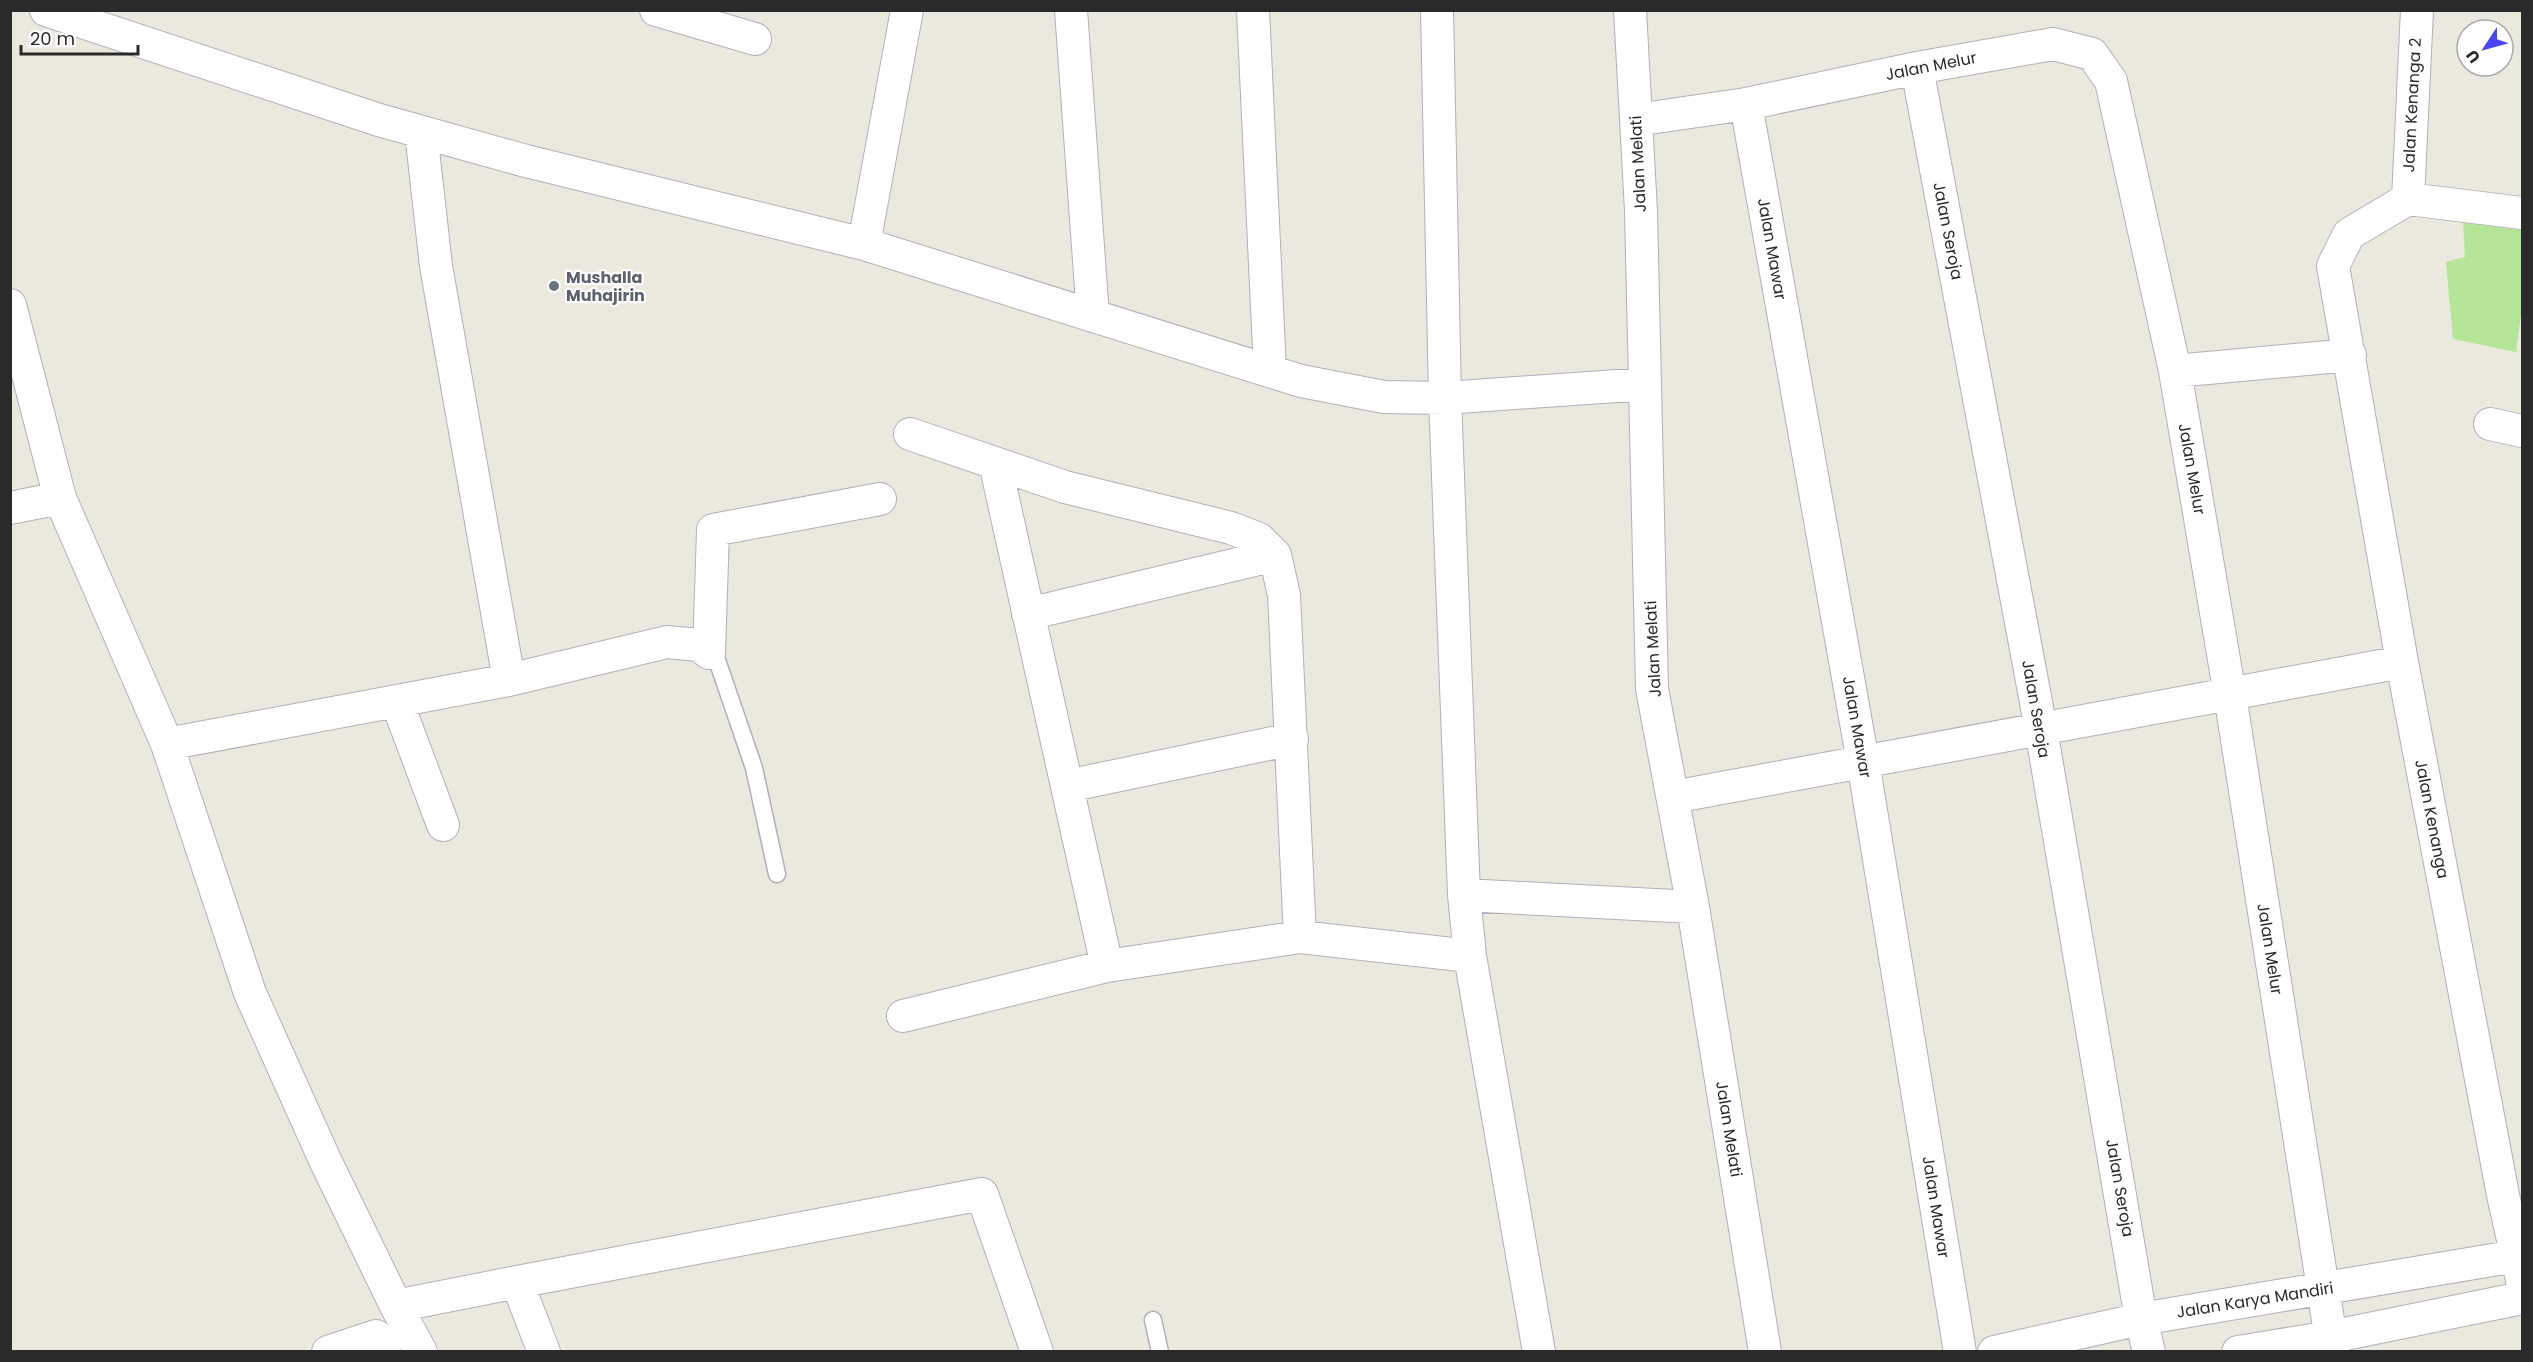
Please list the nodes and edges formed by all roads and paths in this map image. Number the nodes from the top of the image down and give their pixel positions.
1 (46, 10) edge
2 (657, 10) edge
3 (908, 10) edge
4 (1071, 10) edge
5 (1253, 10) edge
6 (1437, 10) edge
7 (1630, 10) edge
8 (2417, 10) edge
9 (728, 21) edge
10 (756, 39) dead end
11 (1917, 68) junction
12 (1746, 104) junction
13 (1636, 120) junction
14 (421, 132) junction
15 (2408, 199) junction
16 (2523, 213) edge
17 (864, 244) junction
18 (10, 305) edge
19 (1093, 316) junction
20 (2350, 355) junction
21 (1270, 371) junction
22 (2175, 372) junction
23 (1645, 384) junction
24 (1445, 399) junction
25 (2490, 424) dead end
26 (2523, 431) edge
27 (910, 434) dead end
28 (995, 463) junction
29 (60, 498) junction
30 (880, 499) dead end
31 (10, 508) edge
32 (1275, 555) junction
33 (1028, 614) junction
34 (709, 653) junction
35 (2402, 662) junction
36 (509, 680) junction
37 (2230, 695) junction
38 (397, 702) junction
39 (2040, 729) junction
40 (1292, 739) junction
41 (167, 744) junction
42 (1863, 762) junction
43 (1066, 786) junction
44 (1672, 797) junction
45 (443, 825) dead end
46 (777, 874) dead end
47 (1464, 895) junction
48 (1693, 907) junction
49 (1300, 937) junction
50 (1470, 956) junction
51 (1107, 966) junction
52 (903, 1016) dead end
53 (2521, 1264) edge
54 (517, 1282) junction
55 (2323, 1288) junction
56 (2523, 1298) edge
57 (396, 1306) junction
58 (2141, 1319) junction
59 (1153, 1320) dead end
60 (2331, 1344) edge
61 (328, 1352) edge
62 (385, 1352) edge
63 (421, 1352) edge
64 (544, 1352) edge
65 (1037, 1352) edge
66 (1160, 1352) edge
67 (1539, 1352) edge
68 (1765, 1352) edge
69 (1960, 1352) edge
70 (1994, 1352) edge
71 (2149, 1352) edge
72 (2238, 1352) edge

1 - 14 street
2 - 9 street
3 - 17 street
4 - 19 street
5 - 21 street
6 - 24 street
7 - 13 street, Jalan Melati
8 - 15 street, Jalan Kenanga 2
9 - 10 street
11 - 12 street, Jalan Melur
11 - 22 street, Jalan Melur
11 - 39 street, Jalan Seroja
12 - 13 street, Jalan Melur
12 - 42 street, Jalan Mawar
13 - 23 street, Jalan Melati
14 - 17 street
14 - 36 street
15 - 16 street
15 - 20 street, Jalan Kenanga
17 - 19 street
18 - 29 street
19 - 21 street
20 - 22 street
20 - 35 street, Jalan Kenanga
21 - 24 street
22 - 37 street, Jalan Melur
23 - 24 street
23 - 44 street, Jalan Melati
24 - 47 street
25 - 26 street
27 - 28 street
28 - 32 street
28 - 33 street
29 - 31 street
29 - 41 street
30 - 34 street
32 - 33 street
32 - 40 street
33 - 43 street
34 - 36 street
34 - 46 lane
35 - 37 street
35 - 53 street, Jalan Kenanga
36 - 38 street
37 - 39 street
37 - 55 street, Jalan Melur
38 - 41 street
38 - 45 street
39 - 42 street
39 - 58 street, Jalan Seroja
40 - 43 street
40 - 49 street
41 - 57 street
42 - 44 street
42 - 69 street, Jalan Mawar
43 - 51 street
44 - 48 street, Jalan Melati
47 - 48 street
47 - 50 street
48 - 68 street, Jalan Melati
49 - 50 street
49 - 51 street
50 - 67 street
51 - 52 street
53 - 55 street, Jalan Karya Mandiri
54 - 57 street
54 - 64 street
54 - 65 street
55 - 58 street, Jalan Karya Mandiri
55 - 60 street, Jalan Melur
56 - 60 street
57 - 63 street
58 - 70 street, Jalan Karya Mandiri
58 - 71 street, Jalan Seroja
59 - 66 lane
60 - 72 street
61 - 62 street

